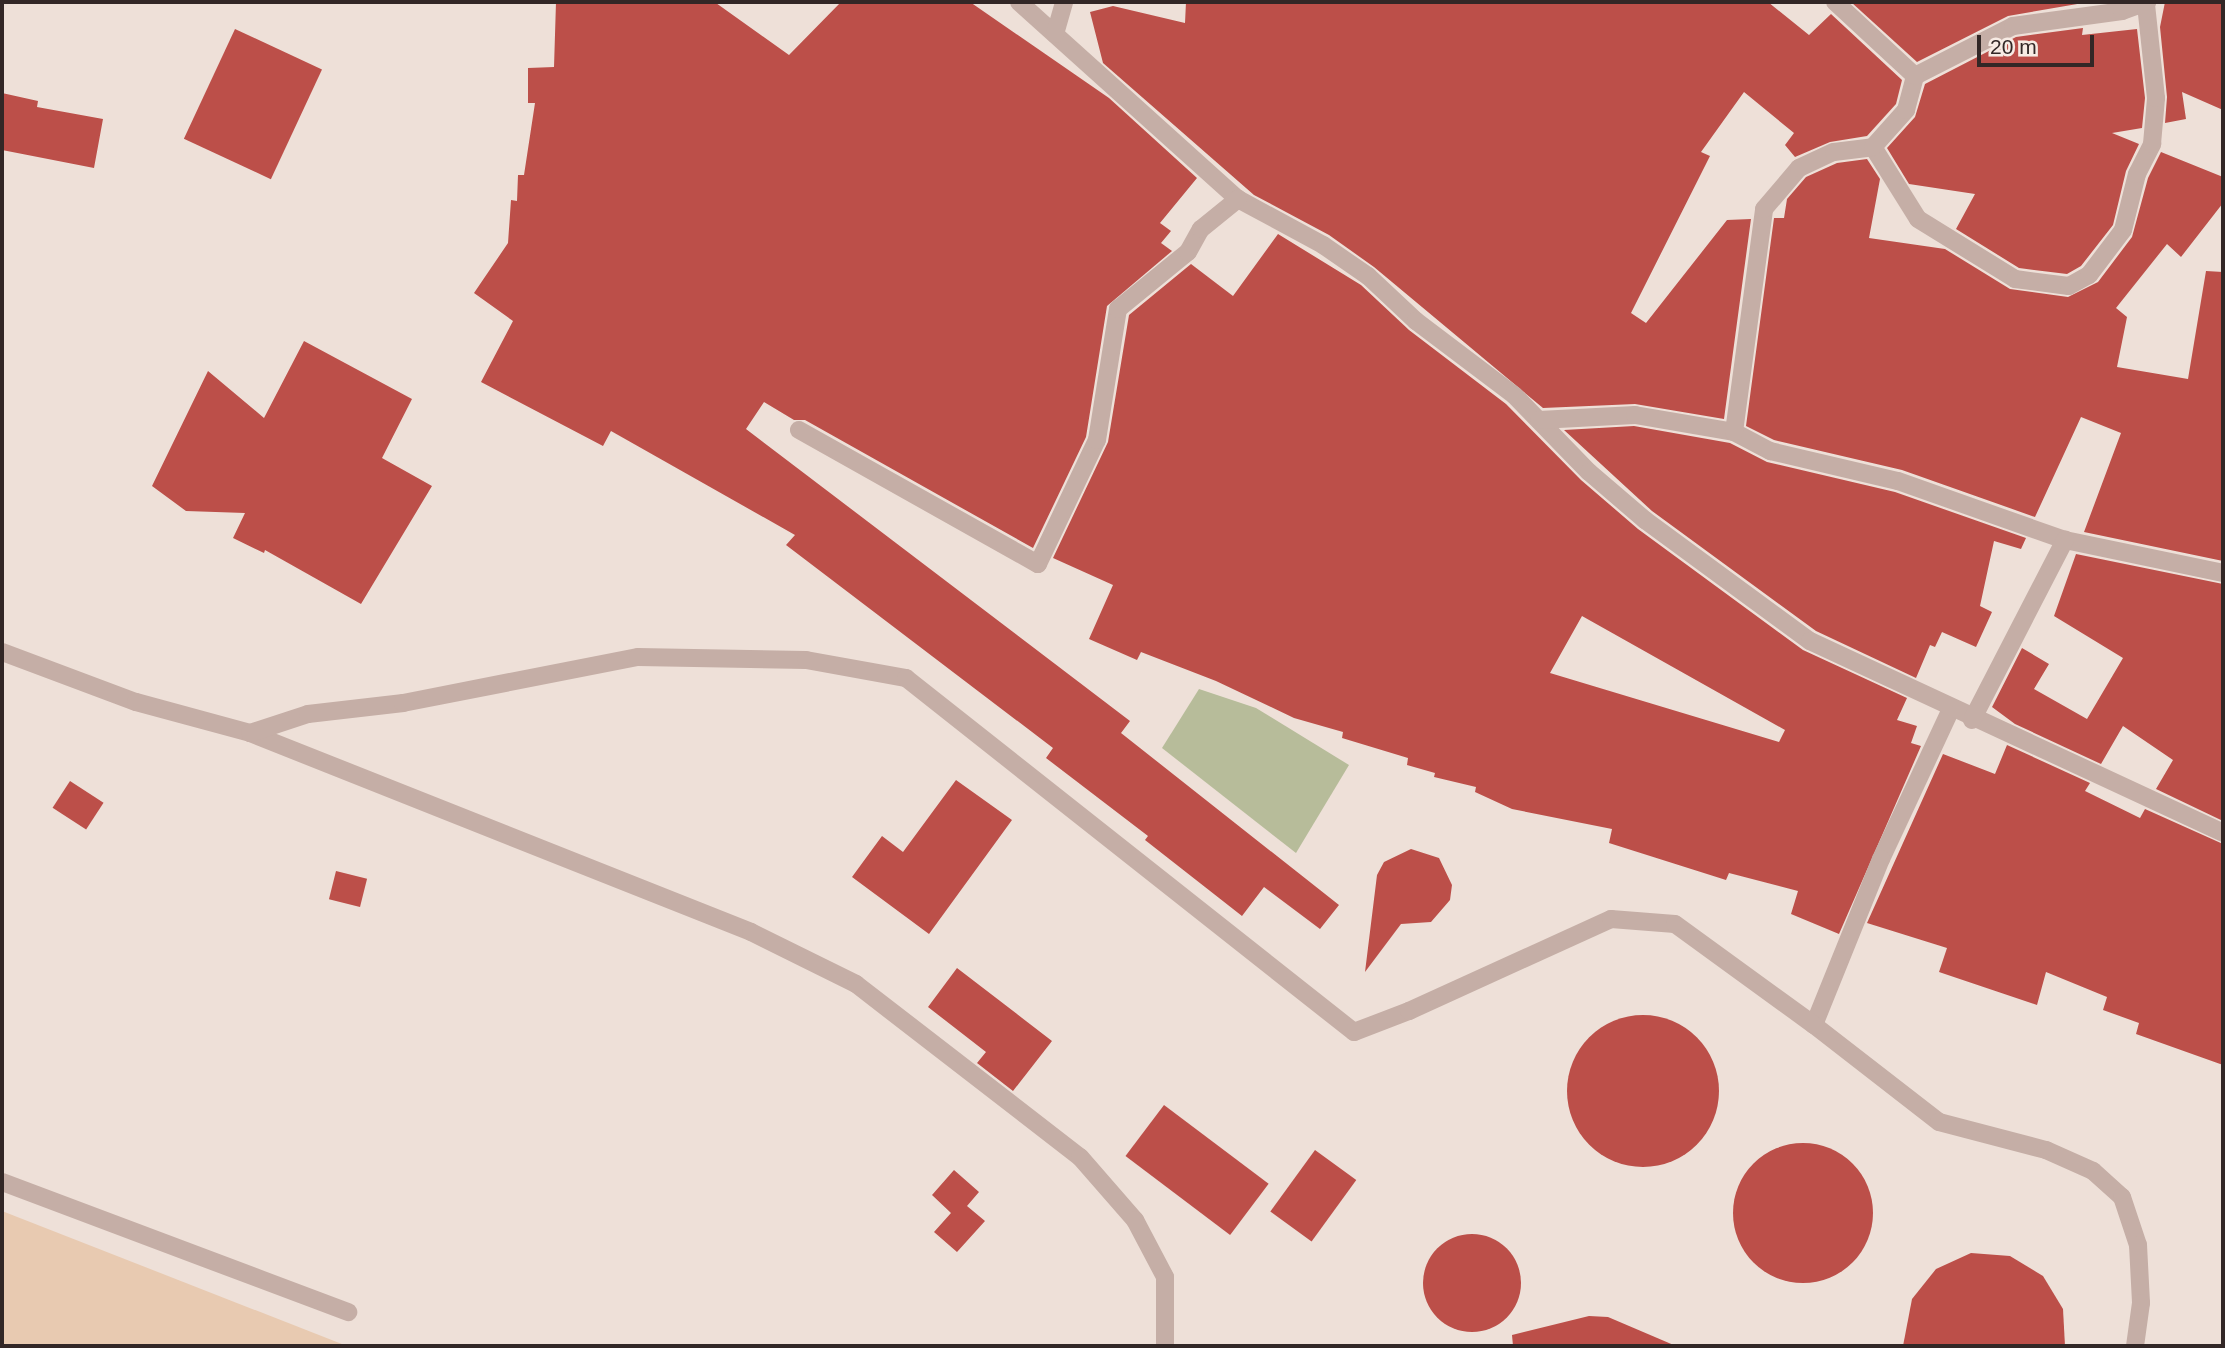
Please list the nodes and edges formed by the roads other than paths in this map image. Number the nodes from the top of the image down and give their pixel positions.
1 (1019, 2) edge
2 (1064, 2) edge
3 (1835, 2) edge
4 (2147, 3) edge
5 (1055, 34) junction
6 (1915, 76) junction
7 (1873, 147) junction
8 (1238, 199) junction
9 (1539, 420) junction
10 (799, 430) dead end
11 (1734, 432) junction
12 (2065, 540) junction
13 (2223, 573) edge
14 (2, 652) edge
15 (1951, 709) junction
16 (1972, 720) junction
17 (250, 733) junction
18 (2223, 833) edge
19 (1814, 1025) junction
20 (2, 1182) edge
21 (348, 1312) dead end
22 (1165, 1346) edge
23 (2135, 1346) edge

1 - 5 street
2 - 5 street
3 - 6 street
4 - 6 street
4 - 7 street
5 - 8 street
6 - 7 street
7 - 11 street
8 - 9 street
8 - 10 street
9 - 11 street
9 - 15 street
11 - 12 street
12 - 13 street
12 - 16 street
14 - 17 street
15 - 16 street
15 - 19 street
16 - 18 street
17 - 19 street
17 - 22 street
19 - 23 street
20 - 21 street

